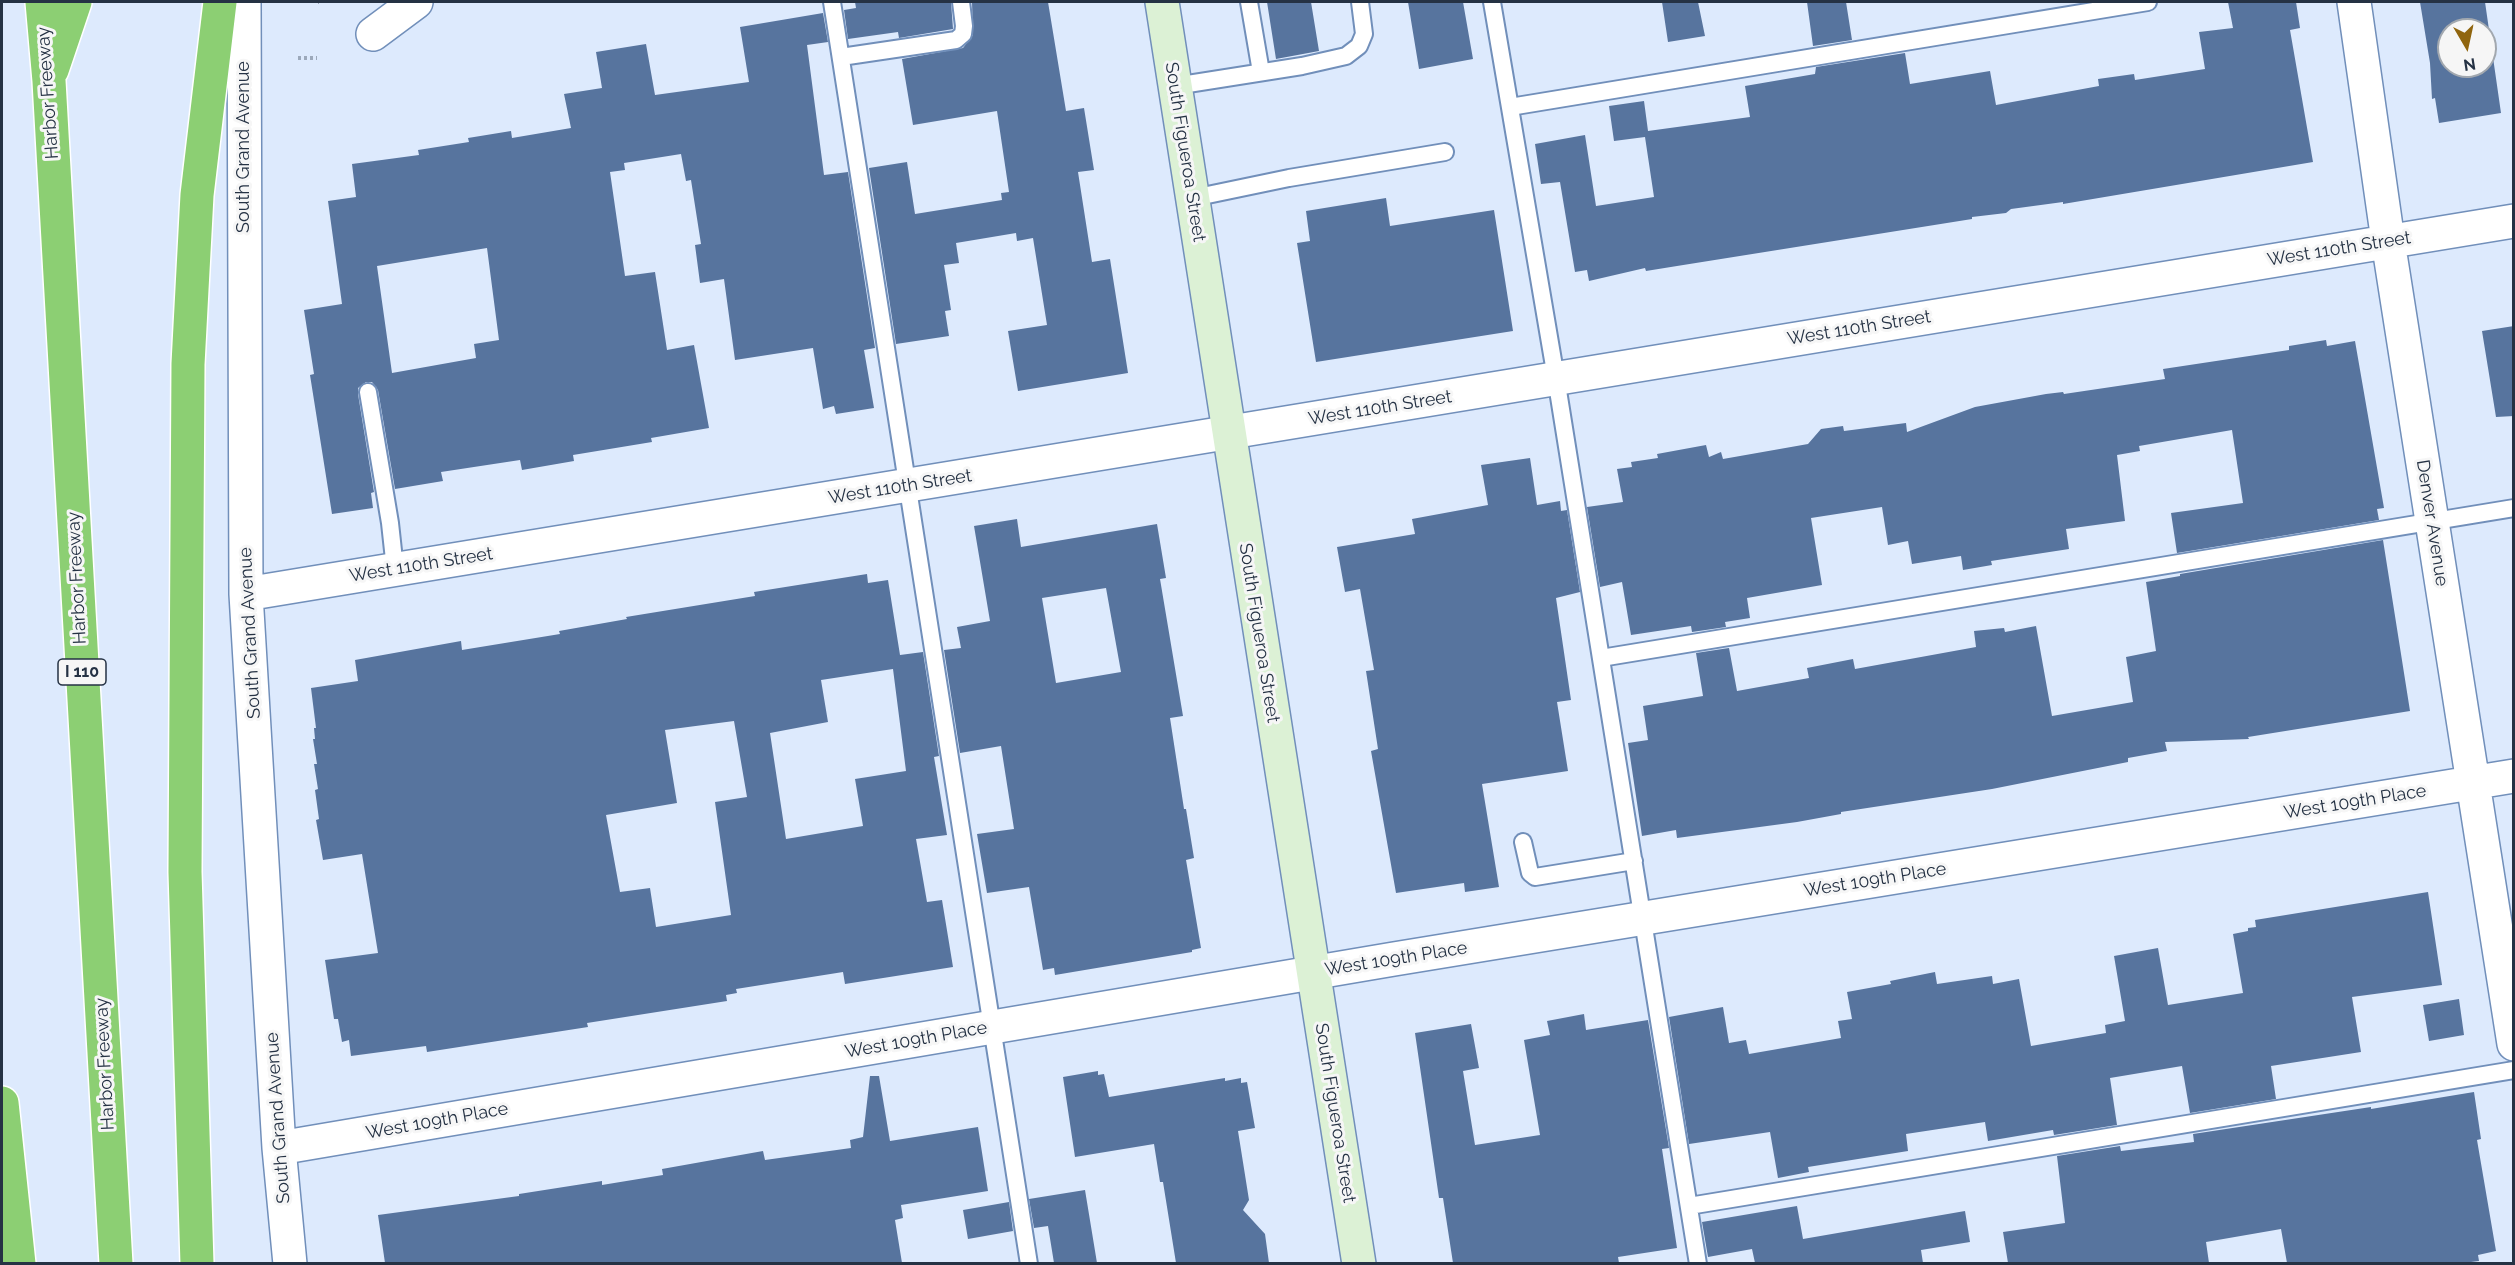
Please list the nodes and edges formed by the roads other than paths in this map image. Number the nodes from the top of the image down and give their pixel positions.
1 (42, 2) edge
2 (75, 2) edge
3 (220, 2) edge
4 (244, 2) edge
5 (416, 2) edge
6 (832, 2) edge
7 (961, 2) edge
8 (1162, 2) edge
9 (1249, 2) edge
10 (1360, 2) edge
11 (1492, 2) edge
12 (2148, 2) edge
13 (2354, 2) edge
14 (373, 34) dead end
15 (841, 57) junction
16 (1261, 72) junction
17 (49, 81) junction
18 (1175, 86) junction
19 (1510, 107) junction
20 (1445, 152) dead end
21 (1193, 198) junction
22 (2514, 221) edge
23 (2388, 241) junction
24 (1556, 378) junction
25 (368, 392) dead end
26 (1229, 433) junction
27 (908, 486) junction
28 (2514, 508) edge
29 (2432, 522) junction
30 (394, 569) junction
31 (246, 594) junction
32 (1601, 658) junction
33 (2514, 776) edge
34 (2473, 783) junction
35 (1523, 842) dead end
36 (1634, 861) junction
37 (1643, 919) junction
38 (1313, 973) junction
39 (992, 1027) junction
40 (2514, 1044) edge
41 (2514, 1070) edge
42 (2, 1103) edge
43 (279, 1148) junction
44 (1689, 1206) junction
45 (19, 1263) edge
46 (116, 1263) edge
47 (197, 1263) edge
48 (290, 1263) edge
49 (1029, 1263) edge
50 (1359, 1263) edge
51 (1698, 1263) edge

1 - 17 highway, Harbor Freeway / I 110
2 - 17 highway
3 - 47 highway
4 - 31 street, South Grand Avenue
5 - 14 street
6 - 15 lane
7 - 15 lane
8 - 18 main road, South Figueroa Street
9 - 16 lane
10 - 16 lane
11 - 19 lane
12 - 19 lane
13 - 23 street, Denver Avenue
15 - 27 lane
16 - 18 lane
17 - 46 highway, Harbor Freeway / I 110
18 - 21 main road, South Figueroa Street
19 - 24 lane
20 - 21 lane
21 - 26 main road, South Figueroa Street
22 - 23 street, West 110th Street
23 - 24 street, West 110th Street
23 - 29 street, Denver Avenue
24 - 26 street, West 110th Street
24 - 32 lane
25 - 30 lane
26 - 27 street, West 110th Street
26 - 38 main road, South Figueroa Street
27 - 30 street, West 110th Street
27 - 39 lane
28 - 29 lane
29 - 32 lane
29 - 34 street, Denver Avenue
30 - 31 street, West 110th Street
31 - 43 street, South Grand Avenue
32 - 36 lane
33 - 34 street, West 109th Place
34 - 37 street, West 109th Place
34 - 40 street, Denver Avenue
35 - 36 lane
36 - 37 lane
37 - 38 street, West 109th Place
37 - 44 lane
38 - 39 street, West 109th Place
38 - 50 main road, South Figueroa Street
39 - 43 street, West 109th Place
39 - 49 lane
41 - 44 lane
42 - 45 highway
43 - 48 street, South Grand Avenue
44 - 51 lane

